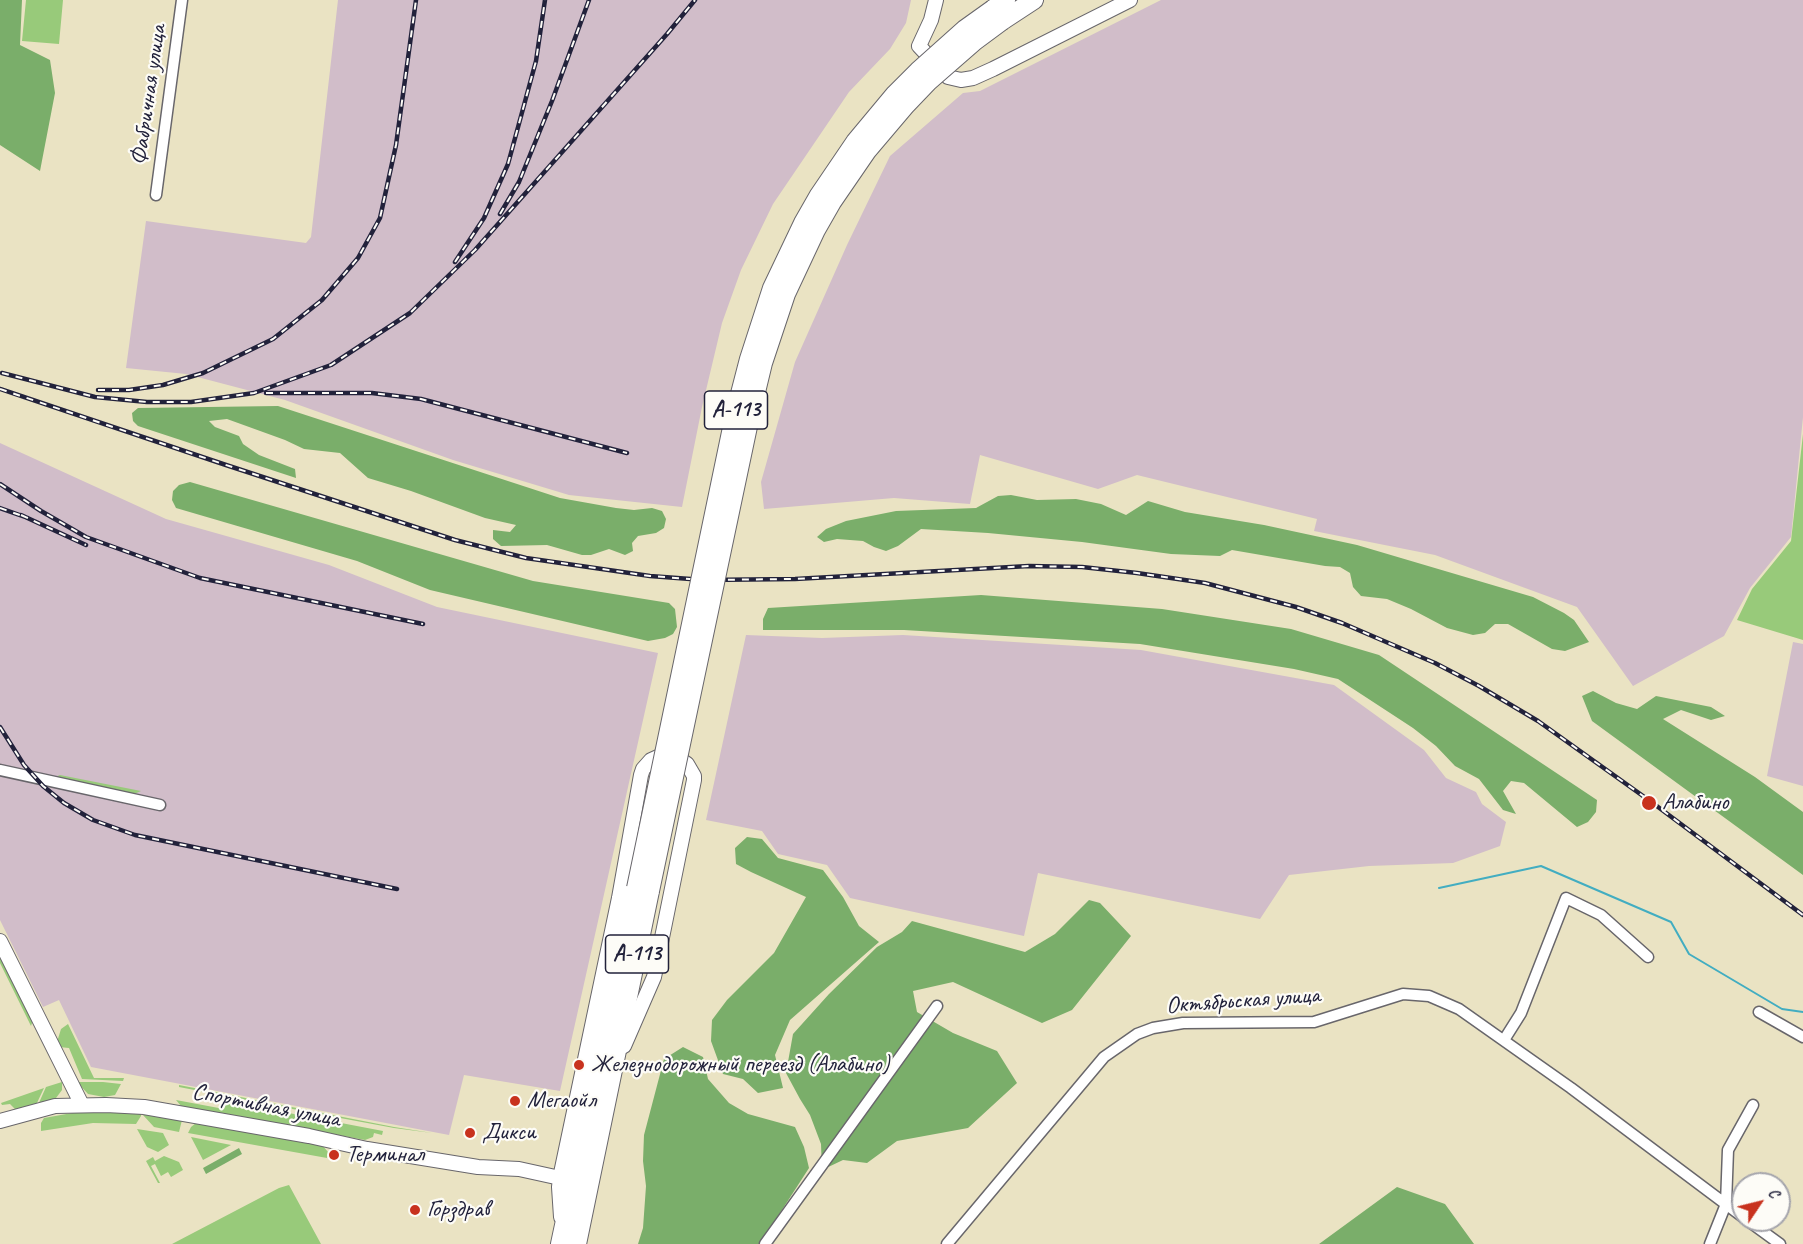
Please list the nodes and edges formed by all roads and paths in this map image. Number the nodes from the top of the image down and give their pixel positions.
1 (182, 0) edge
2 (936, 0) edge
3 (1034, 0) edge
4 (1130, 0) edge
5 (1000, 10) edge
6 (156, 195) dead end
7 (0, 770) edge
8 (160, 805) dead end
9 (643, 889) junction
10 (0, 941) edge
11 (1648, 957) dead end
12 (615, 984) junction
13 (937, 1006) dead end
14 (1759, 1012) dead end
15 (1803, 1037) edge
16 (589, 1040) junction
17 (1504, 1040) junction
18 (82, 1105) junction
19 (605, 1105) junction
20 (1753, 1105) dead end
21 (0, 1121) edge
22 (560, 1178) junction
23 (1726, 1204) junction
24 (1731, 1208) edge
25 (1764, 1232) edge
26 (566, 1241) edge
27 (765, 1244) edge
28 (947, 1244) edge
29 (1710, 1244) edge
30 (1780, 1244) edge

1 - 6 street, Фабричная улица
2 - 4 street
3 - 5 highway, А-113
5 - 9 highway, А-113, bridge
7 - 8 street
9 - 12 highway, А-113
9 - 19 highway, А-113
10 - 18 street
11 - 17 street
12 - 16 street
12 - 26 highway, А-113
13 - 27 street
14 - 15 street
16 - 19 street
16 - 22 street
17 - 23 street, Октябрьская улица
17 - 28 street, Октябрьская улица
18 - 21 street, Спортивная улица
18 - 22 street, Спортивная улица
19 - 26 highway, А-113
20 - 23 street
22 - 26 street
23 - 24 street, Октябрьская улица
23 - 29 street
25 - 30 street

